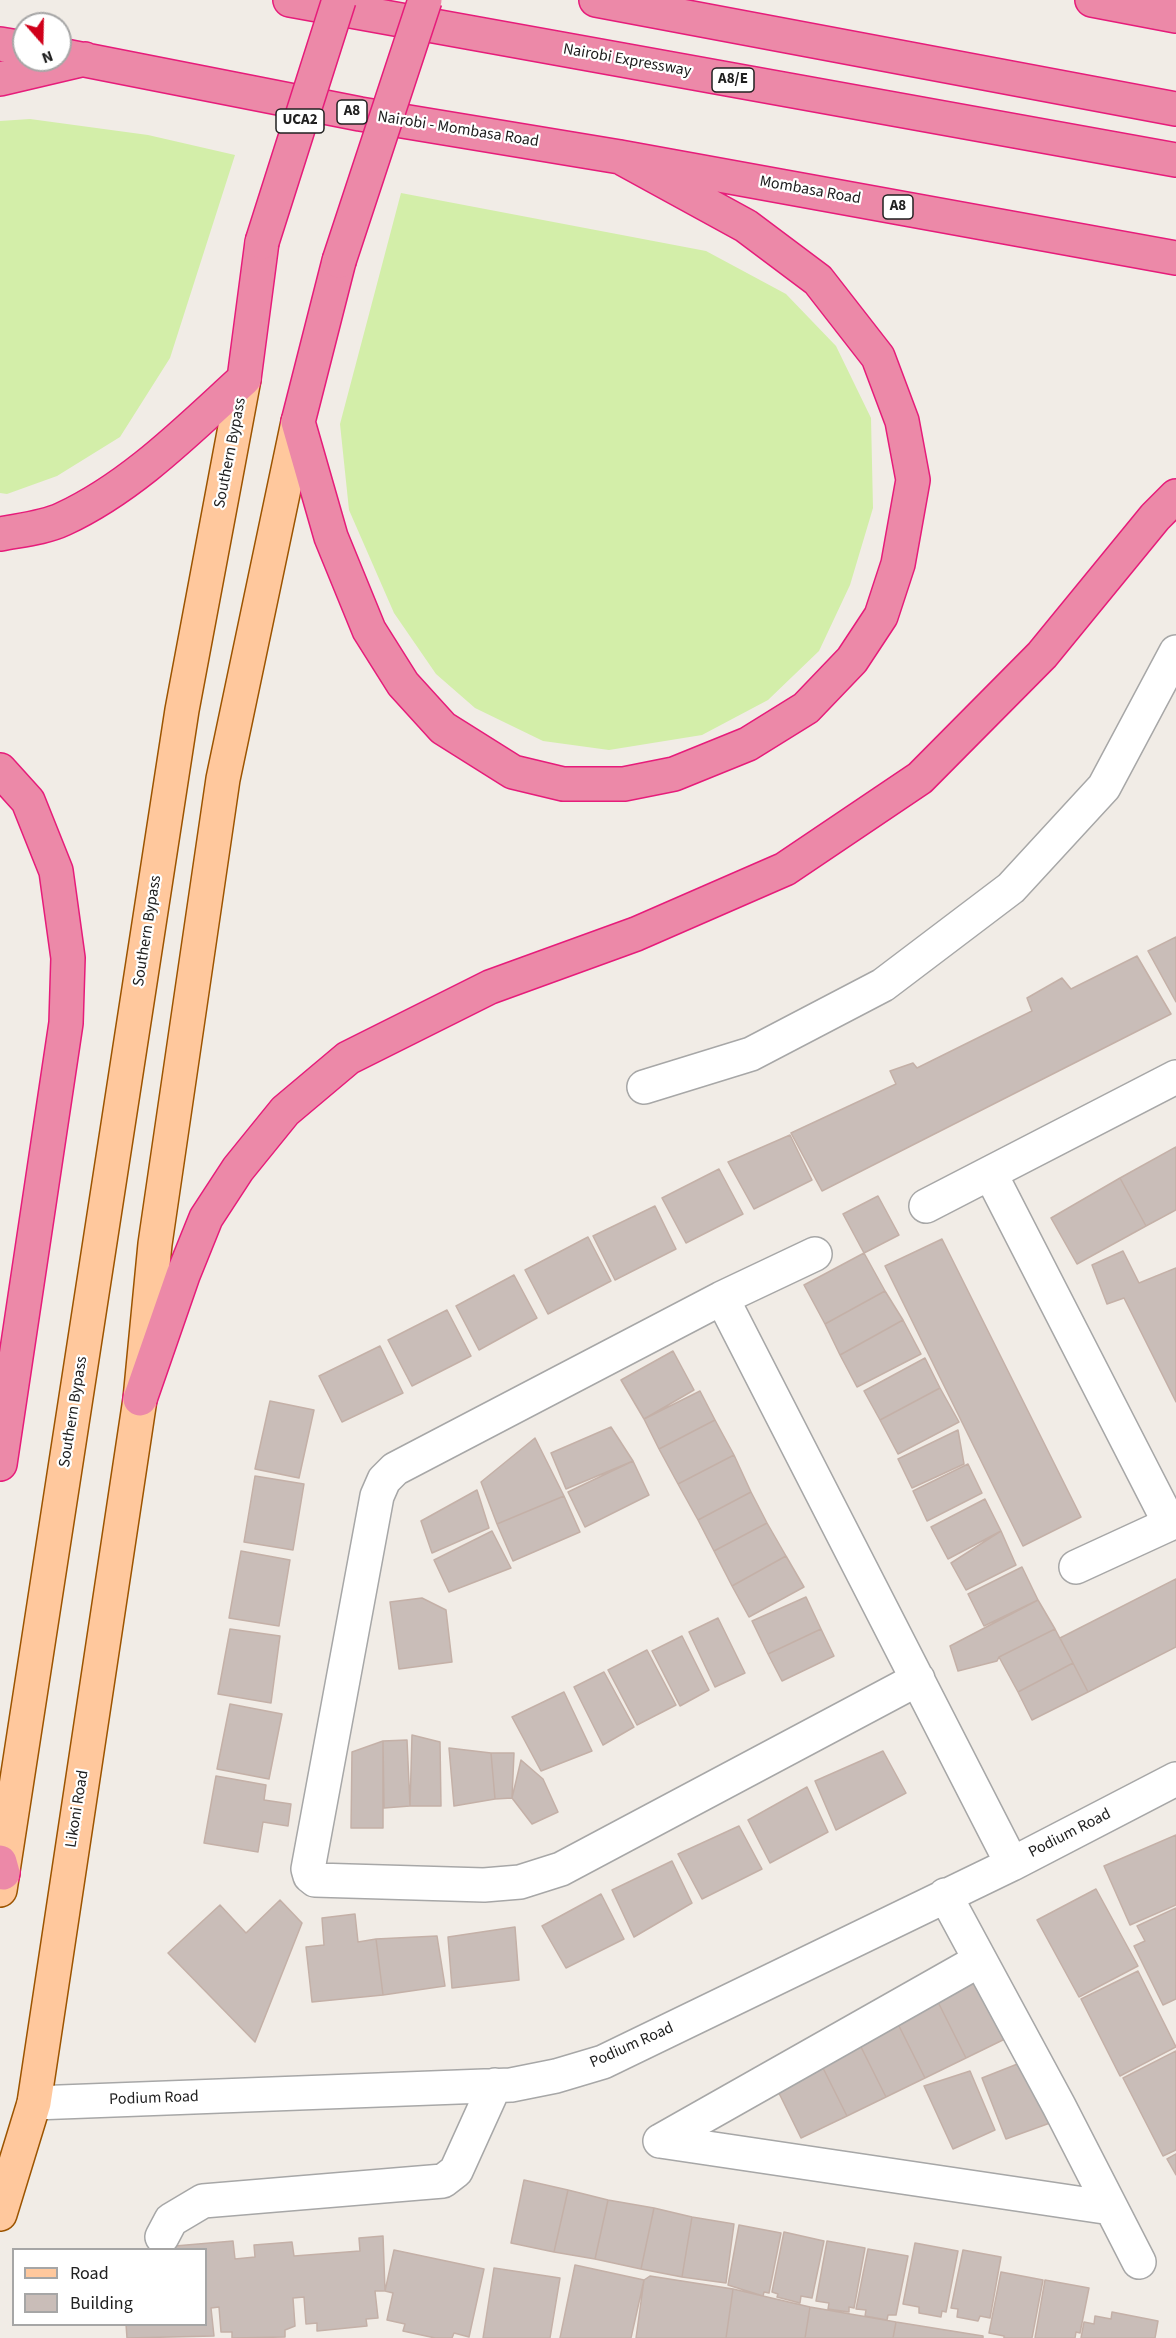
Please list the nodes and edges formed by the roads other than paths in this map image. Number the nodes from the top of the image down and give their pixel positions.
1 (290, 0) edge
2 (339, 0) edge
3 (425, 0) edge
4 (596, 0) edge
5 (1092, 0) edge
6 (1176, 16) edge
7 (72, 57) edge
8 (23, 72) edge
9 (0, 79) edge
10 (1176, 109) edge
11 (620, 157) junction
12 (1176, 160) edge
13 (1176, 258) edge
14 (244, 379) junction
15 (298, 422) junction
16 (1176, 496) edge
17 (0, 534) edge
18 (1176, 652) edge
19 (0, 770) edge
20 (1176, 1077) edge
21 (644, 1087) dead end
22 (990, 1173) junction
23 (926, 1206) dead end
24 (815, 1254) dead end
25 (722, 1298) junction
26 (8, 1359) edge
27 (140, 1399) junction
28 (0, 1464) edge
29 (1173, 1523) edge
30 (1076, 1568) dead end
31 (918, 1679) junction
32 (1176, 1779) edge
33 (1012, 1864) junction
34 (1, 1875) edge
35 (945, 1895) junction
36 (980, 1960) junction
37 (495, 2085) junction
38 (34, 2103) junction
39 (1112, 2208) junction
40 (0, 2214) edge
41 (162, 2237) dead end
42 (1139, 2262) dead end

1 - 12 highway, Nairobi Expressway / A8/E
2 - 14 highway, Southern Bypass / UCA2, bridge
3 - 15 highway, bridge
4 - 10 highway
5 - 6 highway
7 - 11 highway, Nairobi - Mombasa Road / A8
8 - 9 highway
11 - 13 highway, Mombasa Road / A8
11 - 15 highway
14 - 17 highway
14 - 34 main road, Southern Bypass
15 - 27 main road
16 - 27 highway
18 - 21 street
19 - 26 highway
20 - 22 street
22 - 23 street
22 - 29 street
24 - 25 street
25 - 31 street
25 - 31 street
26 - 28 highway
27 - 38 main road, Likoni Road
29 - 30 street
31 - 33 street
32 - 33 street, Podium Road
33 - 35 street, Podium Road
35 - 36 street
35 - 37 street, Podium Road
36 - 39 street
36 - 39 street
37 - 38 street, Podium Road
37 - 41 street
38 - 40 main road, Likoni Road
39 - 42 street

